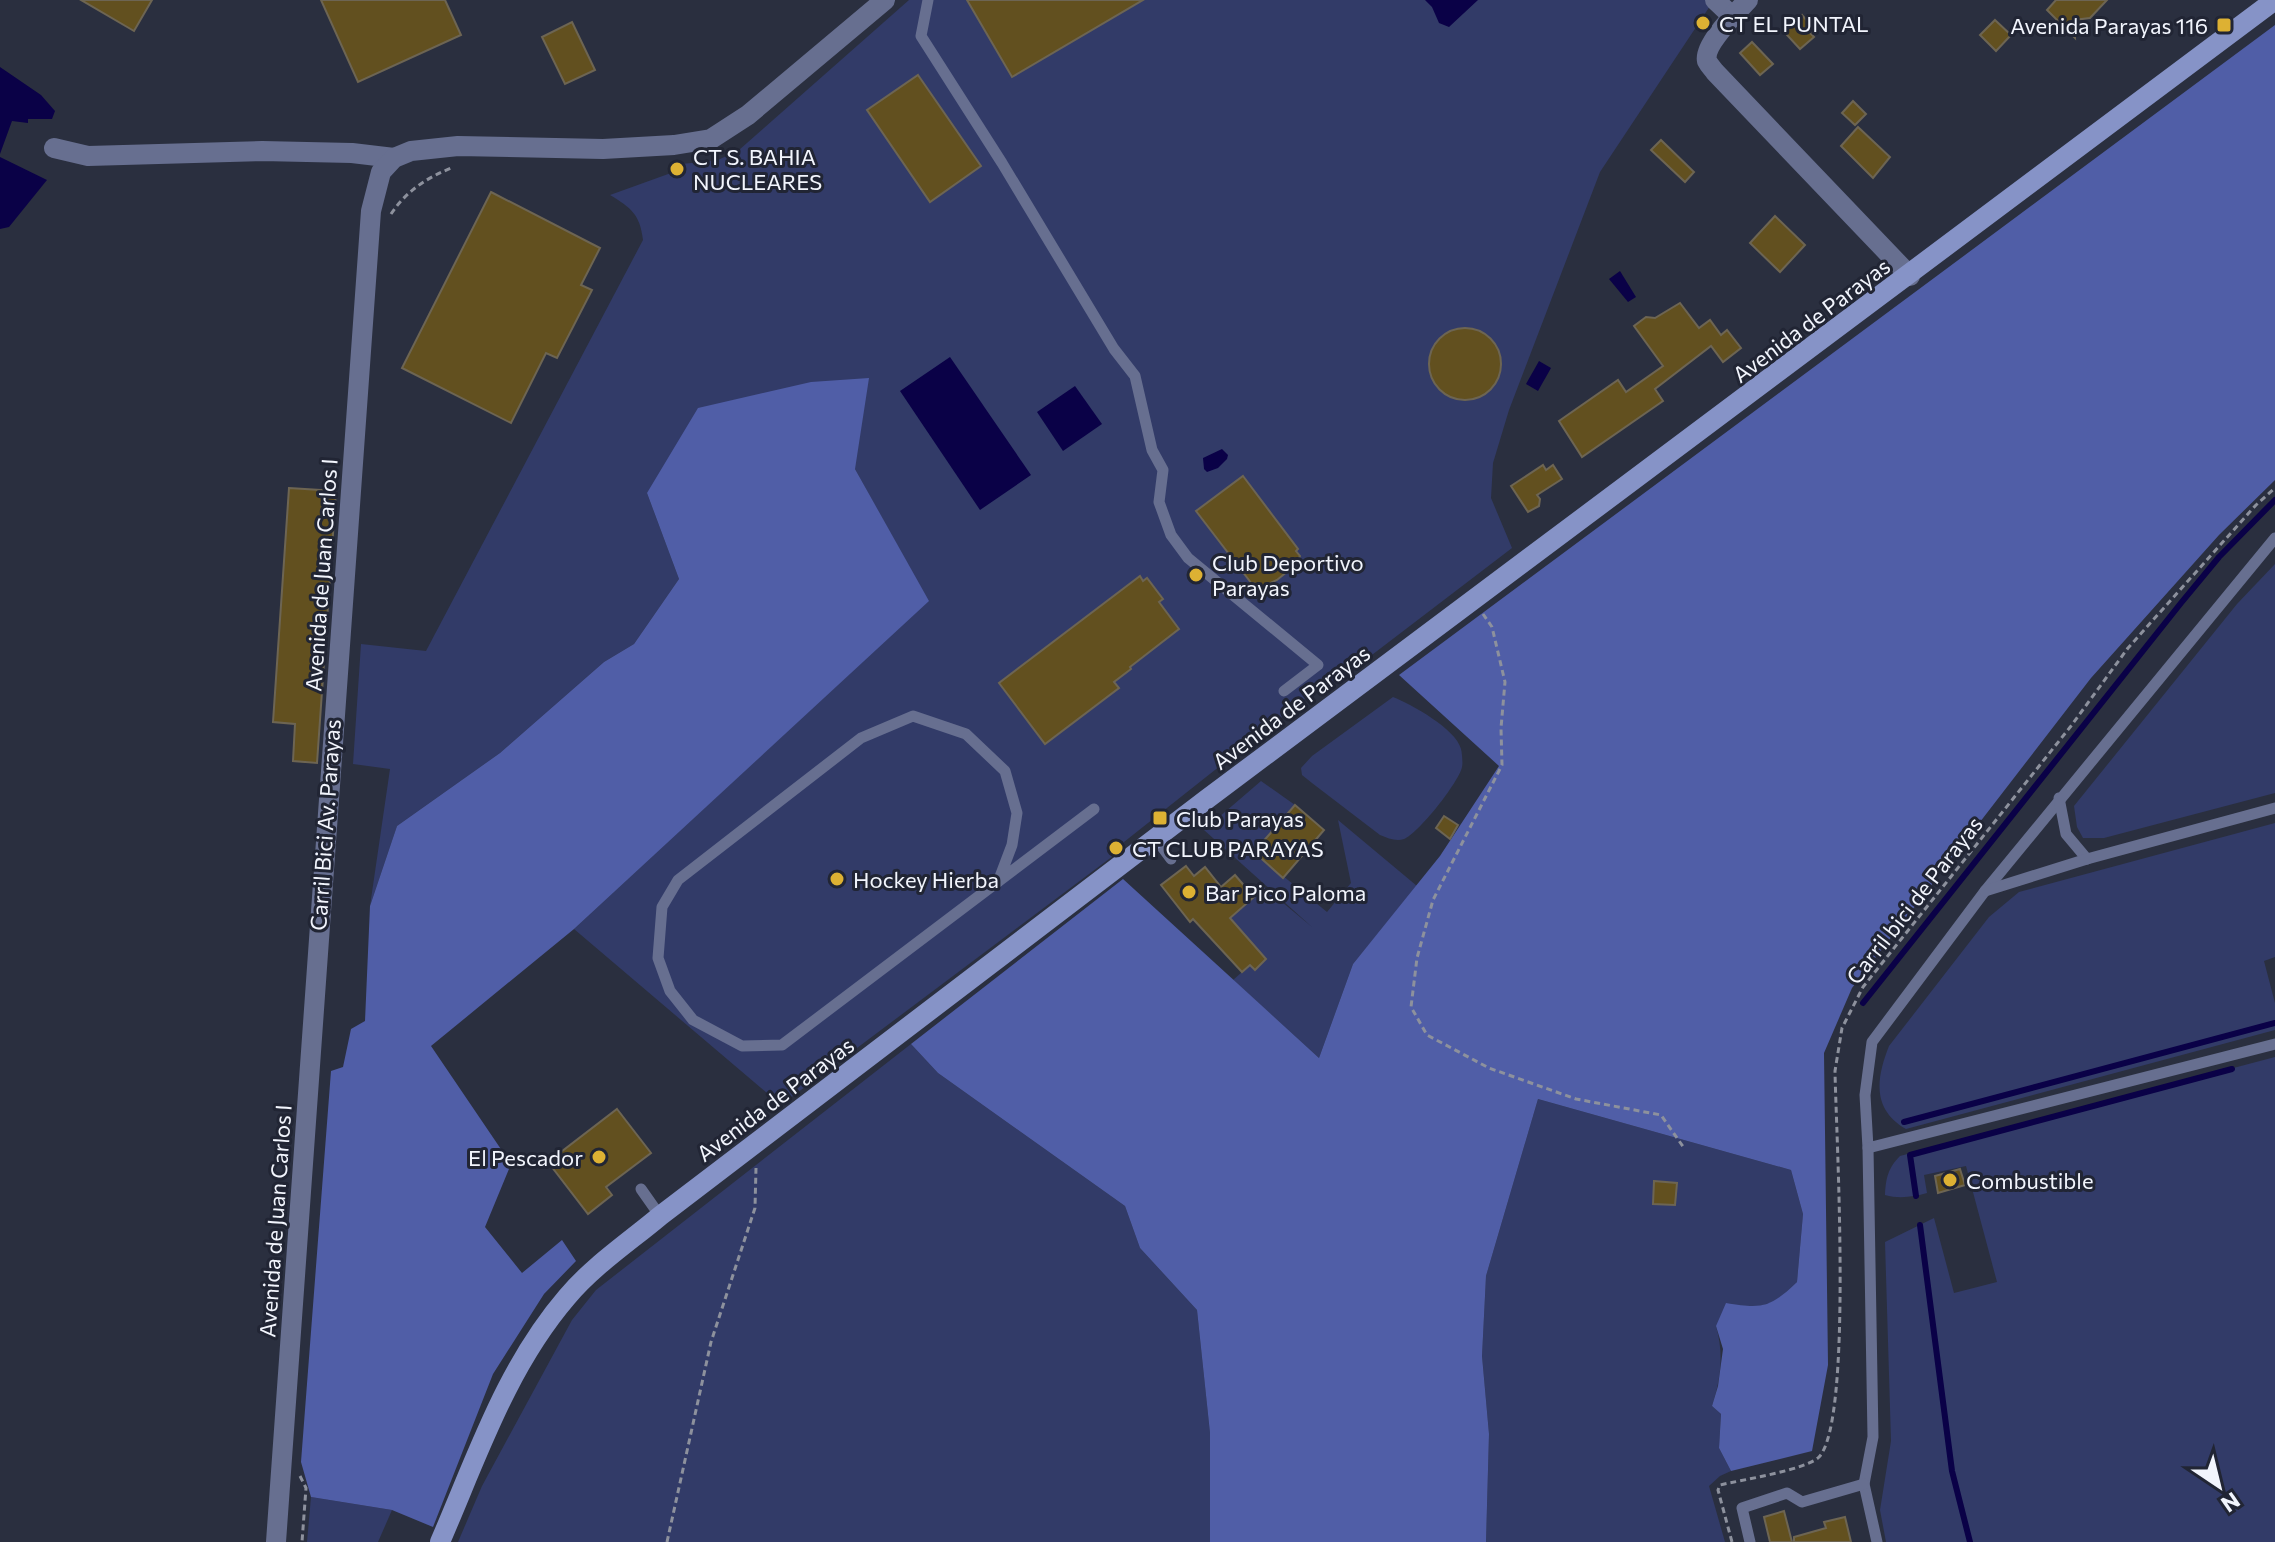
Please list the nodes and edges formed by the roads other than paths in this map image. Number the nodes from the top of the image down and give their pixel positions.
1 (885, 0) edge
2 (928, 0) edge
3 (1715, 0) edge
4 (1748, 0) edge
5 (2275, 0) edge
6 (1733, 17) junction
7 (54, 148) dead end
8 (394, 158) junction
9 (1910, 276) junction
10 (2275, 538) edge
11 (1284, 691) dead end
12 (2059, 798) junction
13 (2275, 808) edge
14 (1094, 809) dead end
15 (1156, 839) junction
16 (1171, 859) dead end
17 (2087, 859) junction
18 (998, 882) junction
19 (1985, 891) junction
20 (2275, 1044) edge
21 (1868, 1148) junction
22 (641, 1189) dead end
23 (660, 1216) junction
24 (1864, 1484) junction
25 (276, 1542) edge
26 (440, 1542) edge
27 (1750, 1542) edge
28 (1877, 1542) edge

1 - 8 street
2 - 11 lane
3 - 6 street
4 - 6 street
5 - 9 street, Avenida de Parayas
6 - 9 street
7 - 8 street
8 - 25 street, Avenida de Juan Carlos I
9 - 15 street, Avenida de Parayas
10 - 12 lane
12 - 17 lane
12 - 19 lane
13 - 17 lane
14 - 18 lane
15 - 16 lane
15 - 23 street, Avenida de Parayas
17 - 19 lane
18 - 18 lane
19 - 21 lane
20 - 21 lane
21 - 24 lane
22 - 23 lane
23 - 26 street, Avenida de Parayas
24 - 27 lane
24 - 28 lane

